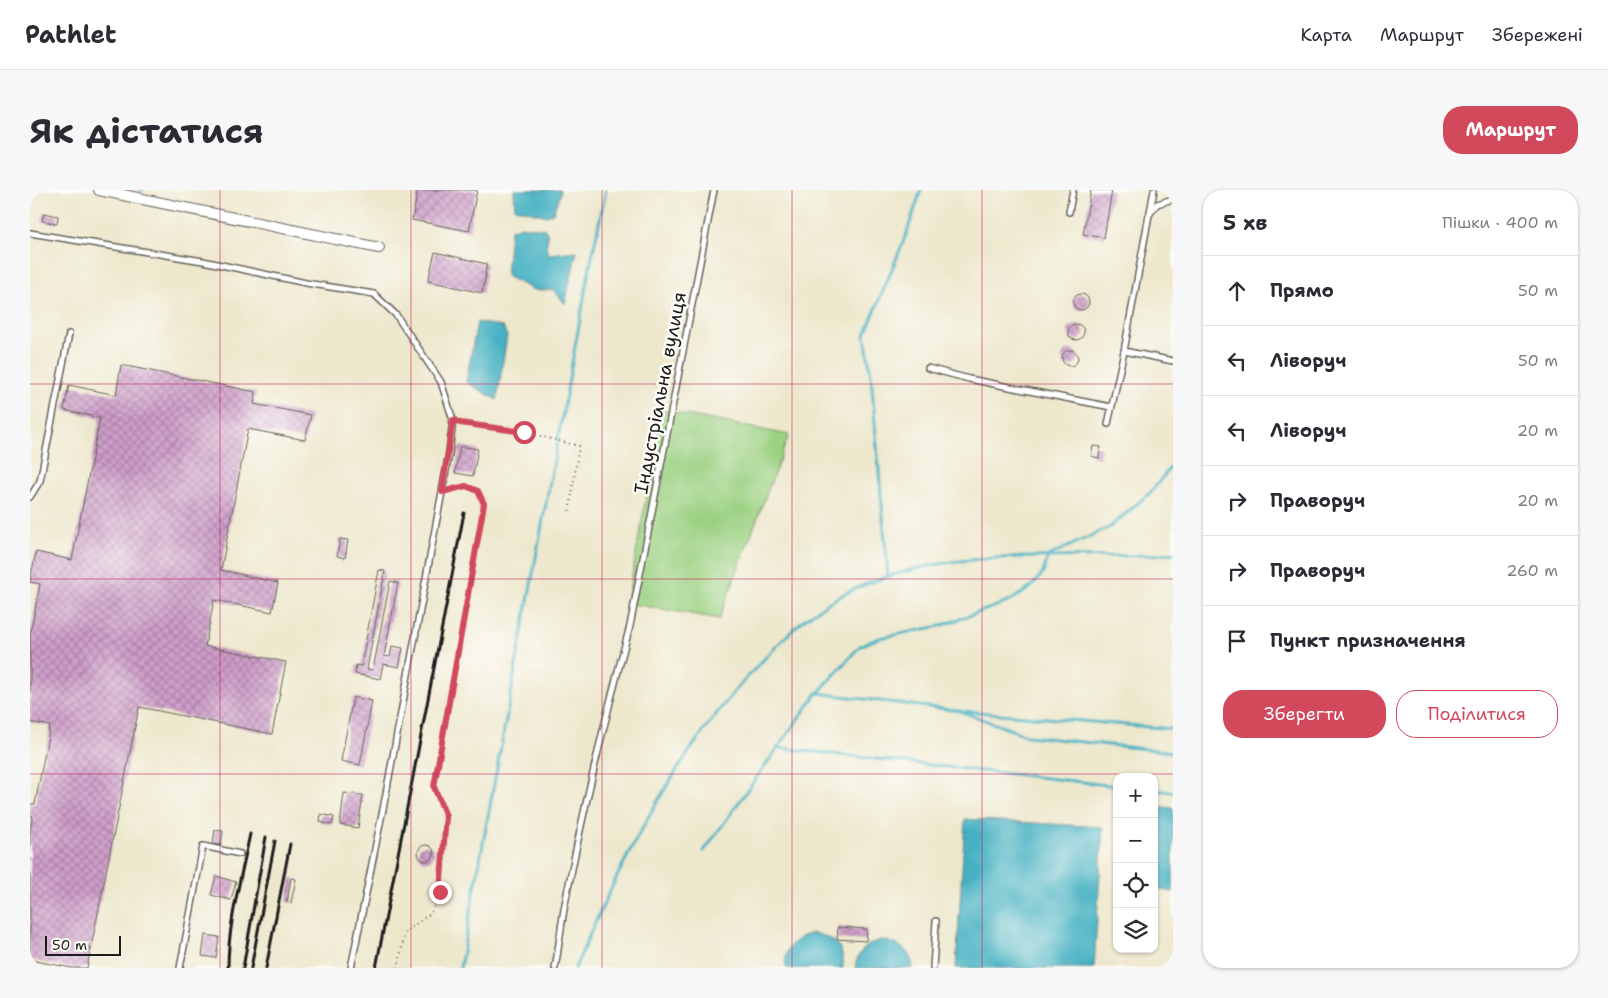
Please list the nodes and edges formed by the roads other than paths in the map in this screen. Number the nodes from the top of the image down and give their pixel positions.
1 (99, 190) edge
2 (714, 190) edge
3 (1073, 190) edge
4 (1154, 190) edge
5 (1173, 199) edge
6 (1069, 212) dead end
7 (1149, 215) junction
8 (30, 233) edge
9 (379, 248) dead end
10 (69, 334) dead end
11 (1124, 352) junction
12 (1173, 361) edge
13 (928, 368) dead end
14 (1111, 407) junction
15 (1108, 424) dead end
16 (30, 497) edge
17 (240, 854) dead end
18 (936, 921) dead end
19 (180, 968) edge
20 (351, 968) edge
21 (555, 968) edge
22 (933, 968) edge

1 - 9 street
2 - 21 lane, Індустріальна вулиця
3 - 6 lane
4 - 7 lane
5 - 7 lane
7 - 11 lane
8 - 20 lane
10 - 16 lane
11 - 12 lane
11 - 14 lane
13 - 14 lane
14 - 15 lane
17 - 19 lane
18 - 22 lane

